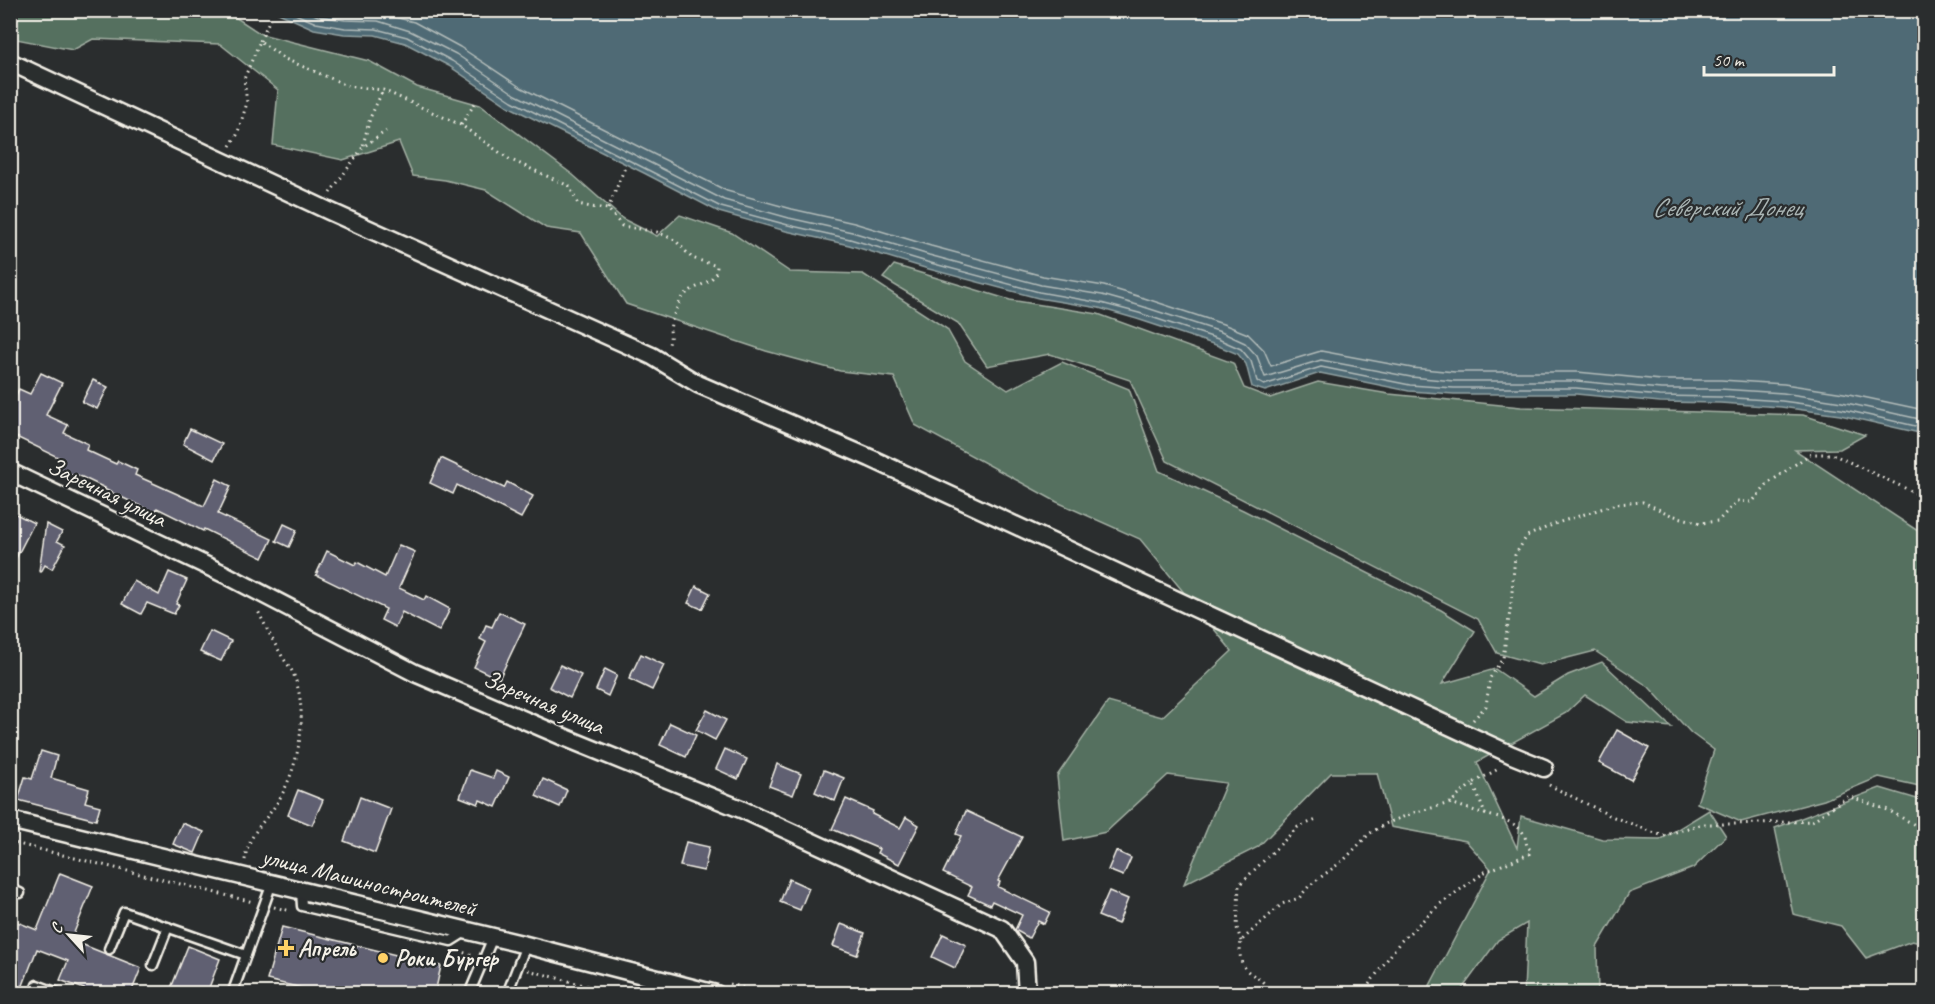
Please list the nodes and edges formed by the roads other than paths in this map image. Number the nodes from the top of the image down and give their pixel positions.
1 (10, 62) edge
2 (10, 472) edge
3 (1544, 768) dead end
4 (10, 820) edge
5 (272, 883) junction
6 (10, 889) edge
7 (20, 893) dead end
8 (168, 927) junction
9 (493, 937) junction
10 (526, 945) junction
11 (110, 949) dead end
12 (246, 955) junction
13 (153, 965) dead end
14 (705, 992) edge
15 (34, 993) edge
16 (61, 993) edge
17 (232, 993) edge
18 (469, 993) edge
19 (507, 993) edge
20 (1027, 993) edge

1 - 3 street
2 - 20 street, Заречная улица
4 - 5 street, улица Машиностроителей
5 - 9 street, улица Машиностроителей
5 - 12 lane
6 - 7 lane
8 - 11 lane
8 - 12 lane
8 - 13 lane
9 - 10 street, улица Машиностроителей
9 - 18 lane
10 - 14 street, улица Машиностроителей
10 - 19 lane
12 - 17 lane
15 - 16 lane

